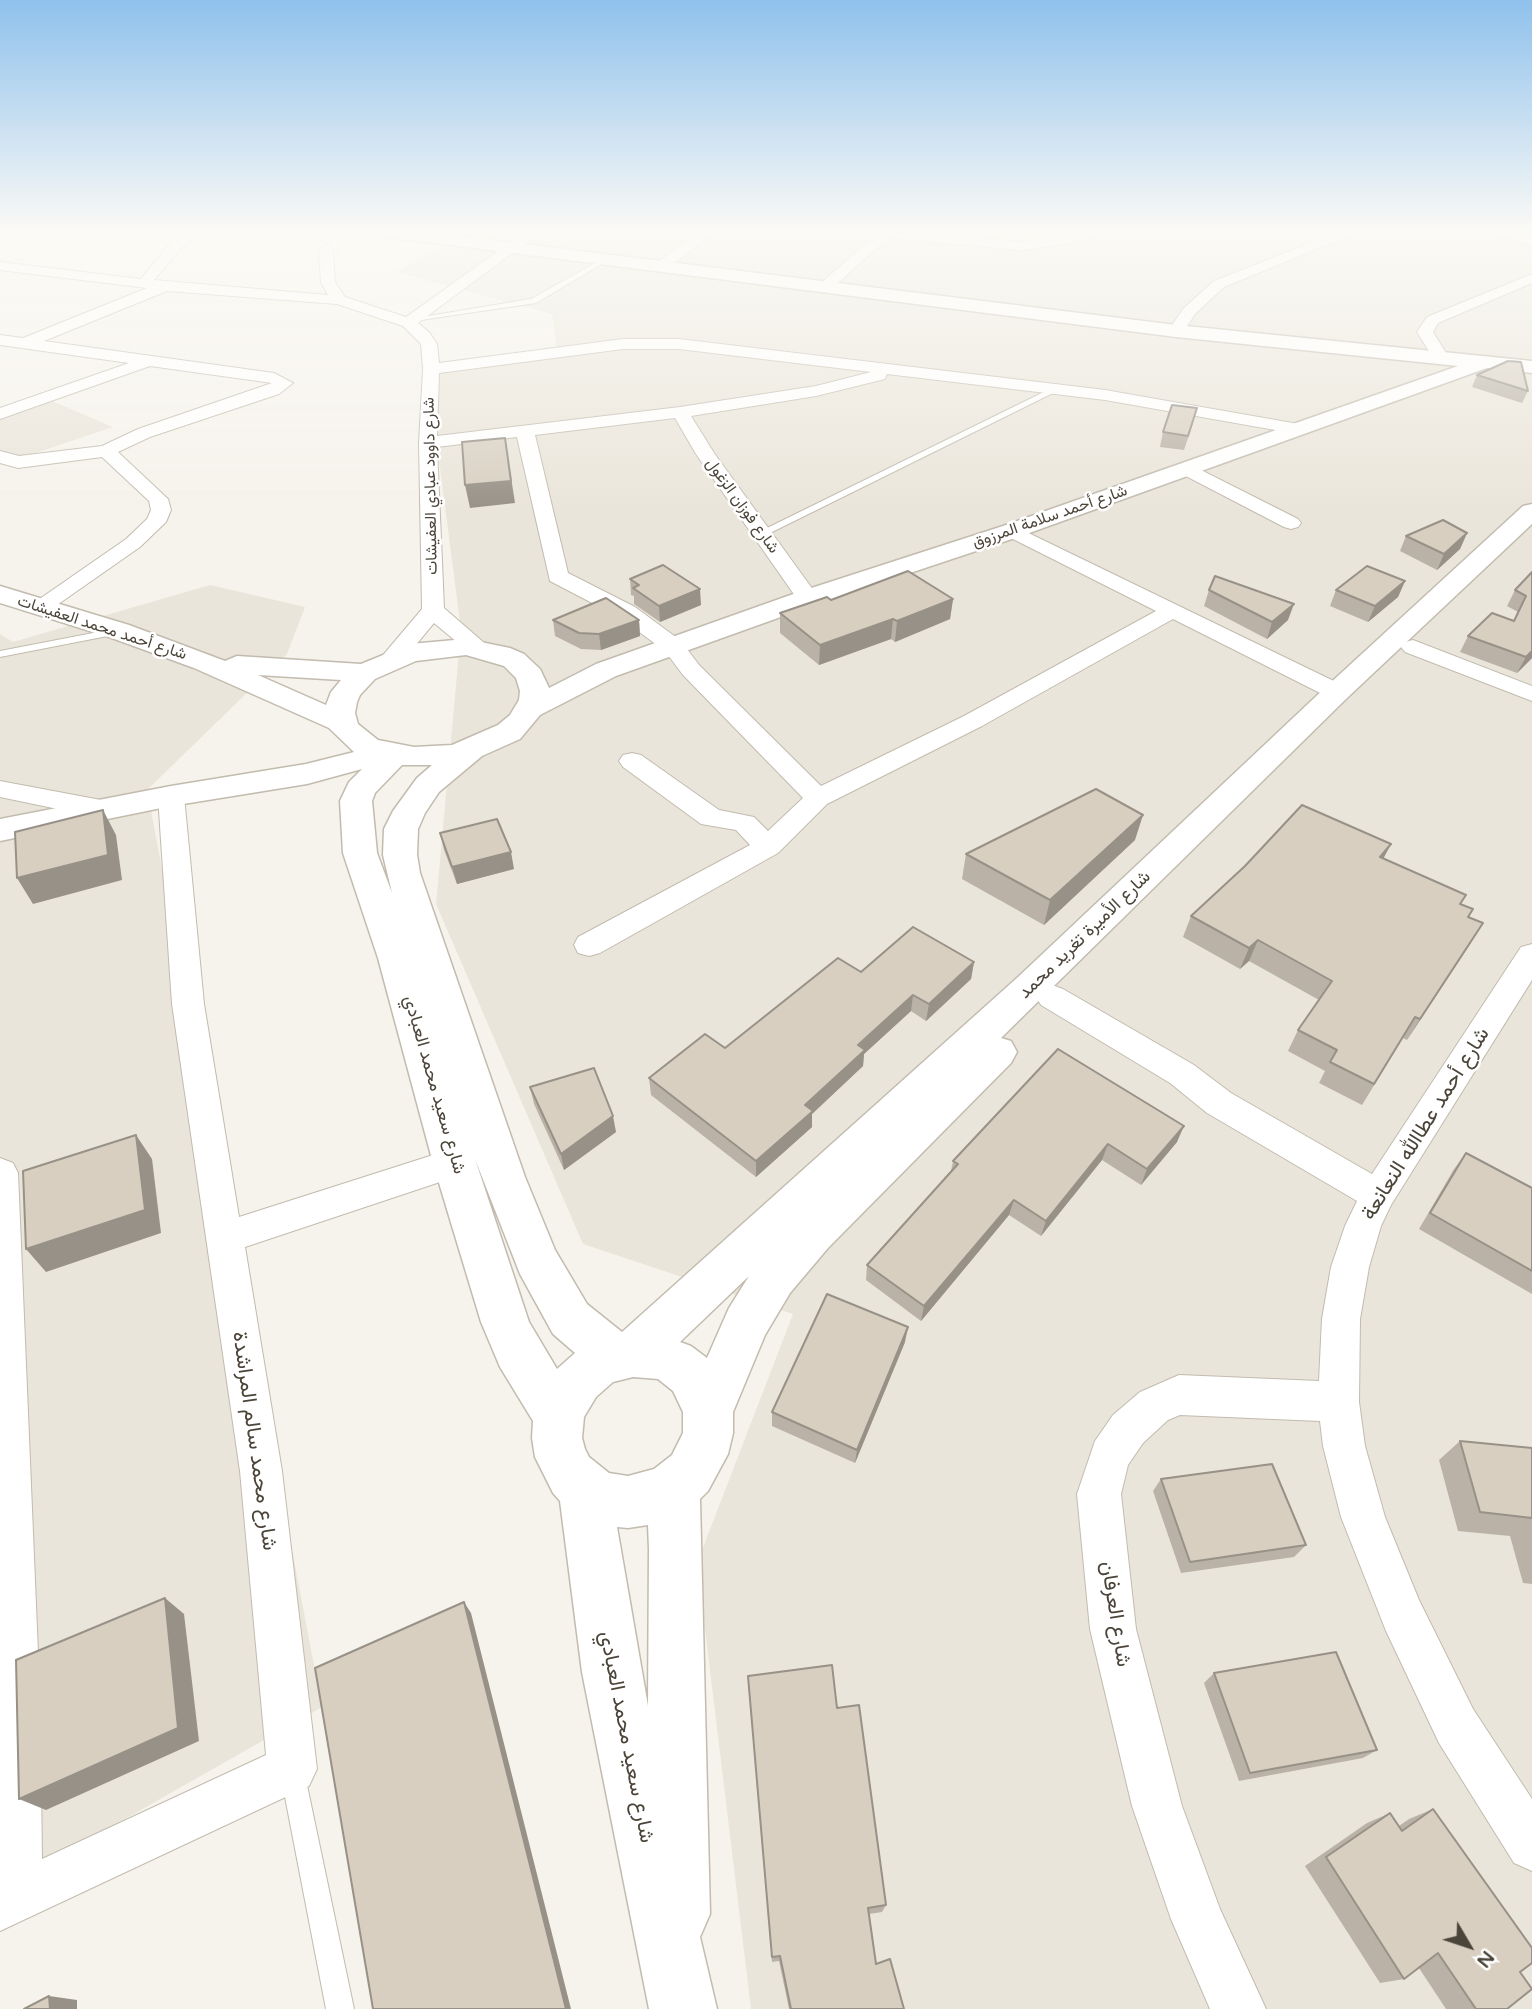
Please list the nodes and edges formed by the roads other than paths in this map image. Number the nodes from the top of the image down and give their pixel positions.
1 (70, 325) edge
2 (414, 325) edge
3 (1139, 325) edge
4 (1180, 325) edge
5 (1429, 325) edge
6 (1178, 328) junction
7 (0, 340) edge
8 (25, 343) junction
9 (0, 352) edge
10 (1438, 353) junction
11 (1488, 360) junction
12 (149, 361) junction
13 (1532, 365) edge
14 (431, 369) junction
15 (892, 370) junction
16 (1055, 390) junction
17 (680, 412) junction
18 (0, 414) edge
19 (1298, 429) junction
20 (524, 432) junction
21 (428, 443) junction
22 (106, 451) junction
23 (0, 457) edge
24 (1187, 469) junction
25 (1532, 511) edge
26 (1291, 523) dead end
27 (1012, 531) junction
28 (762, 533) junction
29 (1532, 535) edge
30 (0, 594) edge
31 (808, 598) junction
32 (39, 607) junction
33 (433, 610) junction
34 (1172, 611) junction
35 (119, 631) junction
36 (673, 646) junction
37 (1413, 647) junction
38 (478, 648) junction
39 (0, 654) edge
40 (392, 659) junction
41 (204, 662) junction
42 (524, 668) junction
43 (606, 670) junction
44 (365, 673) junction
45 (1337, 692) junction
46 (1532, 694) edge
47 (531, 708) junction
48 (343, 725) junction
49 (471, 749) junction
50 (389, 754) junction
51 (632, 761) dead end
52 (0, 789) edge
53 (208, 789) junction
54 (171, 796) junction
55 (818, 798) junction
56 (100, 809) junction
57 (0, 830) edge
58 (768, 847) junction
59 (589, 945) dead end
60 (1532, 955) edge
61 (1044, 1005) junction
62 (456, 1163) junction
63 (0, 1173) edge
64 (1378, 1195) junction
65 (223, 1238) junction
66 (624, 1356) junction
67 (1339, 1402) junction
68 (708, 1412) junction
69 (559, 1417) junction
70 (673, 1488) junction
71 (585, 1489) junction
72 (292, 1769) junction
73 (1532, 1845) edge
74 (8, 1900) edge
75 (681, 1996) edge
76 (340, 2009) edge
77 (1238, 2009) edge

1 - 8 street
2 - 14 street, شارع داوود عبادي العفيشات
3 - 6 street
4 - 6 street
5 - 10 street
6 - 10 street
6 - 11 street
7 - 8 street
8 - 9 street
8 - 12 street
10 - 11 street
11 - 13 street
11 - 19 street, شارع أحمد سلامة المرزوق
12 - 18 street
12 - 22 street
14 - 15 street
14 - 21 street, شارع داوود عبادي العفيشات
15 - 16 street
15 - 17 street
16 - 19 street
16 - 28 lane
17 - 20 street
17 - 28 street, شارع فوزان الزغول
19 - 24 street, شارع أحمد سلامة المرزوق
20 - 21 street
20 - 36 street
21 - 33 street, شارع داوود عبادي العفيشات
22 - 23 street
22 - 32 street
24 - 26 street
24 - 27 street, شارع أحمد سلامة المرزوق
25 - 45 street, شارع الأميرة تغريد محمد
27 - 31 street, شارع أحمد سلامة المرزوق
27 - 34 street
28 - 31 street, شارع فوزان الزغول
29 - 37 street, شارع الأميرة تغريد محمد
30 - 32 street, شارع أحمد محمد العفيشات
31 - 36 street, شارع أحمد سلامة المرزوق
32 - 35 street, شارع أحمد محمد العفيشات
33 - 38 street
33 - 40 street
34 - 45 street
34 - 55 street
35 - 39 lane
35 - 41 street, شارع أحمد محمد العفيشات
36 - 43 street, شارع أحمد سلامة المرزوق
36 - 55 street
37 - 46 street
37 - 61 street, شارع الأميرة تغريد محمد
38 - 40 street
38 - 42 street
40 - 44 street
41 - 44 street, شارع أحمد محمد العفيشات
41 - 48 street, شارع أحمد محمد العفيشات
42 - 43 street, شارع أحمد سلامة المرزوق
42 - 47 street
43 - 47 street, شارع أحمد سلامة المرزوق
44 - 48 street
45 - 66 street, شارع الأميرة تغريد محمد
47 - 49 street
48 - 50 street
48 - 53 street
49 - 50 street
49 - 66 street, شارع سعيد محمد العبادي
50 - 53 street
50 - 62 street, شارع سعيد محمد العبادي
51 - 58 street
52 - 56 street
53 - 54 street
54 - 56 street
54 - 65 street, شارع محمد سالم المراشدة
55 - 58 street
56 - 57 street
58 - 59 street
60 - 64 street, شارع أحمد عطاالله النعانعة
61 - 64 street
61 - 68 street, شارع الأميرة تغريد محمد
62 - 65 street
62 - 69 street, شارع سعيد محمد العبادي
63 - 74 street
64 - 67 street, شارع أحمد عطاالله النعانعة
65 - 72 street, شارع محمد سالم المراشدة
66 - 68 street
66 - 69 street
67 - 73 street, شارع أحمد عطاالله النعانعة
67 - 77 street, شارع العرفان
68 - 70 street
69 - 71 street
70 - 71 street
70 - 75 street, شارع سعيد محمد العبادي
71 - 75 street, شارع سعيد محمد العبادي
72 - 74 street
72 - 76 lane

